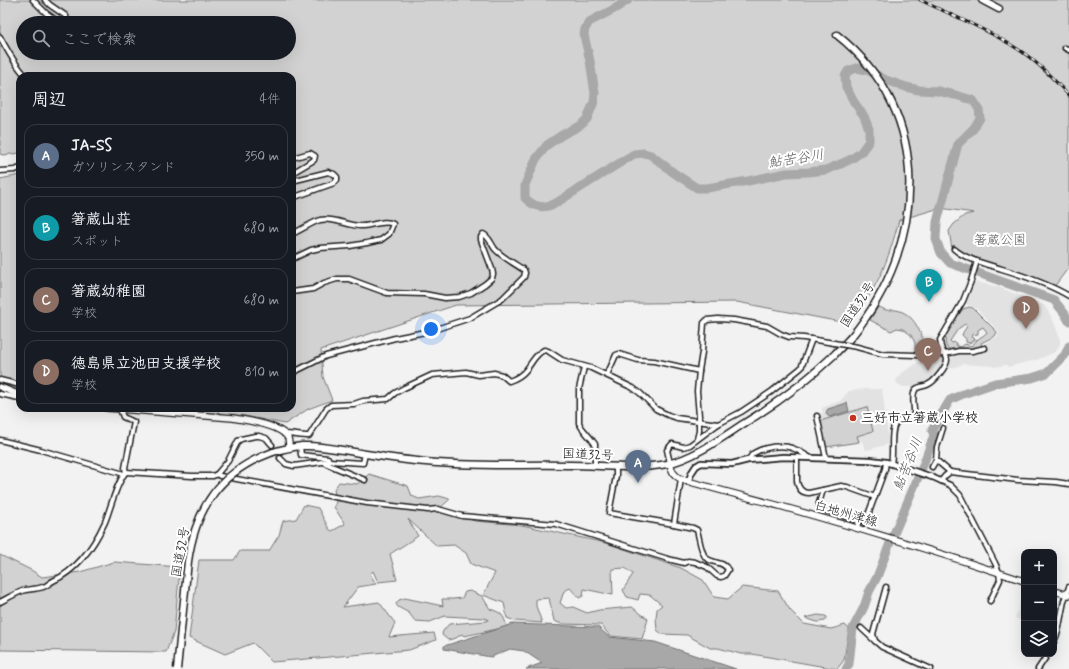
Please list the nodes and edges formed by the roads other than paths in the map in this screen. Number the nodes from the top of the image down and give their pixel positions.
1 (33, 0) edge
2 (46, 0) edge
3 (982, 0) edge
4 (999, 9) tunnel mouth
5 (50, 16) edge
6 (66, 16) edge
7 (837, 35) tunnel mouth
8 (0, 37) edge
9 (21, 72) edge
10 (296, 157) edge
11 (16, 169) edge
12 (0, 171) edge
13 (296, 171) edge
14 (296, 180) edge
15 (296, 197) edge
16 (296, 232) edge
17 (954, 249) dead end
18 (296, 257) edge
19 (977, 262) junction
20 (296, 291) edge
21 (1069, 296) edge
22 (812, 339) junction
23 (985, 348) dead end
24 (945, 354) junction
25 (584, 367) junction
26 (296, 371) edge
27 (699, 371) junction
28 (607, 376) junction
29 (0, 380) edge
30 (16, 384) edge
31 (0, 388) edge
32 (16, 393) edge
33 (0, 394) edge
34 (16, 397) edge
35 (121, 412) edge
36 (156, 412) edge
37 (817, 416) dead end
38 (699, 421) junction
39 (718, 424) junction
40 (943, 428) dead end
41 (284, 434) junction
42 (697, 439) junction
43 (0, 440) edge
44 (272, 445) tunnel mouth
45 (300, 446) junction
46 (289, 448) junction
47 (365, 454) junction
48 (797, 457) junction
49 (809, 457) junction
50 (280, 458) tunnel mouth
51 (826, 458) junction
52 (748, 460) junction
53 (936, 460) junction
54 (326, 461) junction
55 (670, 463) junction
56 (891, 463) junction
57 (595, 465) junction
58 (616, 467) junction
59 (932, 467) dead end
60 (950, 472) junction
61 (125, 473) junction
62 (217, 474) junction
63 (932, 477) joint
64 (681, 479) junction
65 (365, 480) dead end
66 (941, 480) junction
67 (688, 482) junction
68 (1069, 484) edge
69 (823, 490) junction
70 (875, 497) junction
71 (865, 523) dead end
72 (674, 524) junction
73 (857, 528) junction
74 (999, 572) junction
75 (1021, 580) edge
76 (886, 587) dead end
77 (1069, 587) edge
78 (1057, 591) edge
79 (1068, 595) edge
80 (990, 601) dead end
81 (0, 602) edge
82 (861, 628) dead end
83 (1057, 634) edge
84 (875, 641) junction
85 (1046, 657) edge
86 (177, 669) edge
87 (932, 669) edge
88 (1038, 669) edge

1 - 5 street
2 - 6 street
3 - 4 main road
7 - 55 main road, 国道32号
8 - 9 street
10 - 13 street
11 - 12 street
14 - 15 street
16 - 18 street
17 - 19 street
19 - 21 street
19 - 24 street
20 - 26 street
22 - 24 street, bridge
22 - 27 street
22 - 39 street
23 - 24 street
24 - 56 street
25 - 28 street
25 - 41 street
25 - 57 street
27 - 28 street
27 - 38 street
28 - 38 street
29 - 30 street
31 - 32 main road
33 - 34 street
35 - 61 street
36 - 41 main road
37 - 51 street
38 - 39 street
38 - 42 street
39 - 42 street
40 - 53 street
41 - 46 main road
42 - 55 street
43 - 61 street
44 - 62 street
45 - 46 main road, 国道32号
45 - 47 main road, 国道32号
45 - 54 street
46 - 86 main road, 国道32号, bridge
47 - 54 street
47 - 57 main road, 国道32号
48 - 49 street
48 - 52 street
48 - 69 street
49 - 51 street
49 - 52 street
50 - 54 street
51 - 56 street
52 - 67 street
53 - 59 street
53 - 60 street
54 - 65 street
55 - 58 main road, 国道32号
55 - 64 main road
56 - 63 street
56 - 70 street
57 - 58 main road, 国道32号
58 - 72 street
60 - 66 street
60 - 68 street
61 - 62 street
61 - 81 street
62 - 72 street
63 - 66 street
64 - 67 main road, 白地州津線
64 - 72 street
66 - 74 street
67 - 73 main road, 白地州津線
69 - 70 street
69 - 73 street
70 - 71 street
73 - 74 main road, 白地州津線
74 - 75 main road, 白地州津線
74 - 80 street
76 - 84 street
77 - 79 street
78 - 79 main road
79 - 83 street
82 - 84 street
84 - 87 street
85 - 88 street

